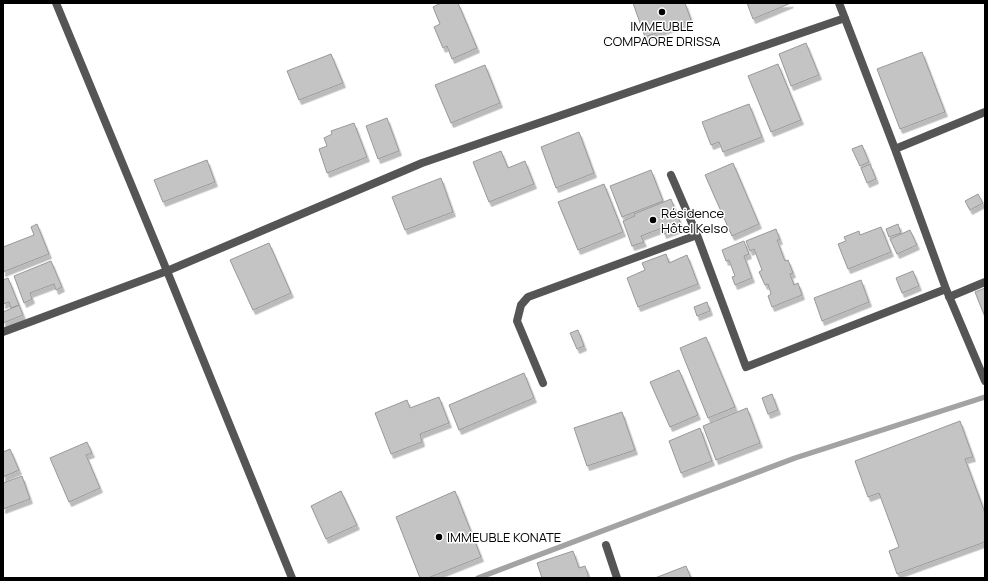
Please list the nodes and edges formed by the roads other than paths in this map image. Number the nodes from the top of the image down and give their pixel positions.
1 (56, 3) edge
2 (839, 3) edge
3 (845, 18) junction
4 (985, 112) edge
5 (895, 149) junction
6 (671, 175) dead end
7 (698, 235) junction
8 (167, 270) junction
9 (985, 282) edge
10 (948, 293) junction
11 (3, 332) edge
12 (985, 381) edge
13 (542, 383) dead end
14 (606, 544) dead end
15 (292, 578) edge
16 (617, 578) edge

1 - 8 street
2 - 3 street
3 - 5 street
3 - 8 street
4 - 5 street
5 - 10 street
6 - 7 street
7 - 10 street
7 - 13 street
8 - 11 street
8 - 15 street
9 - 10 street
10 - 12 street
14 - 16 street

